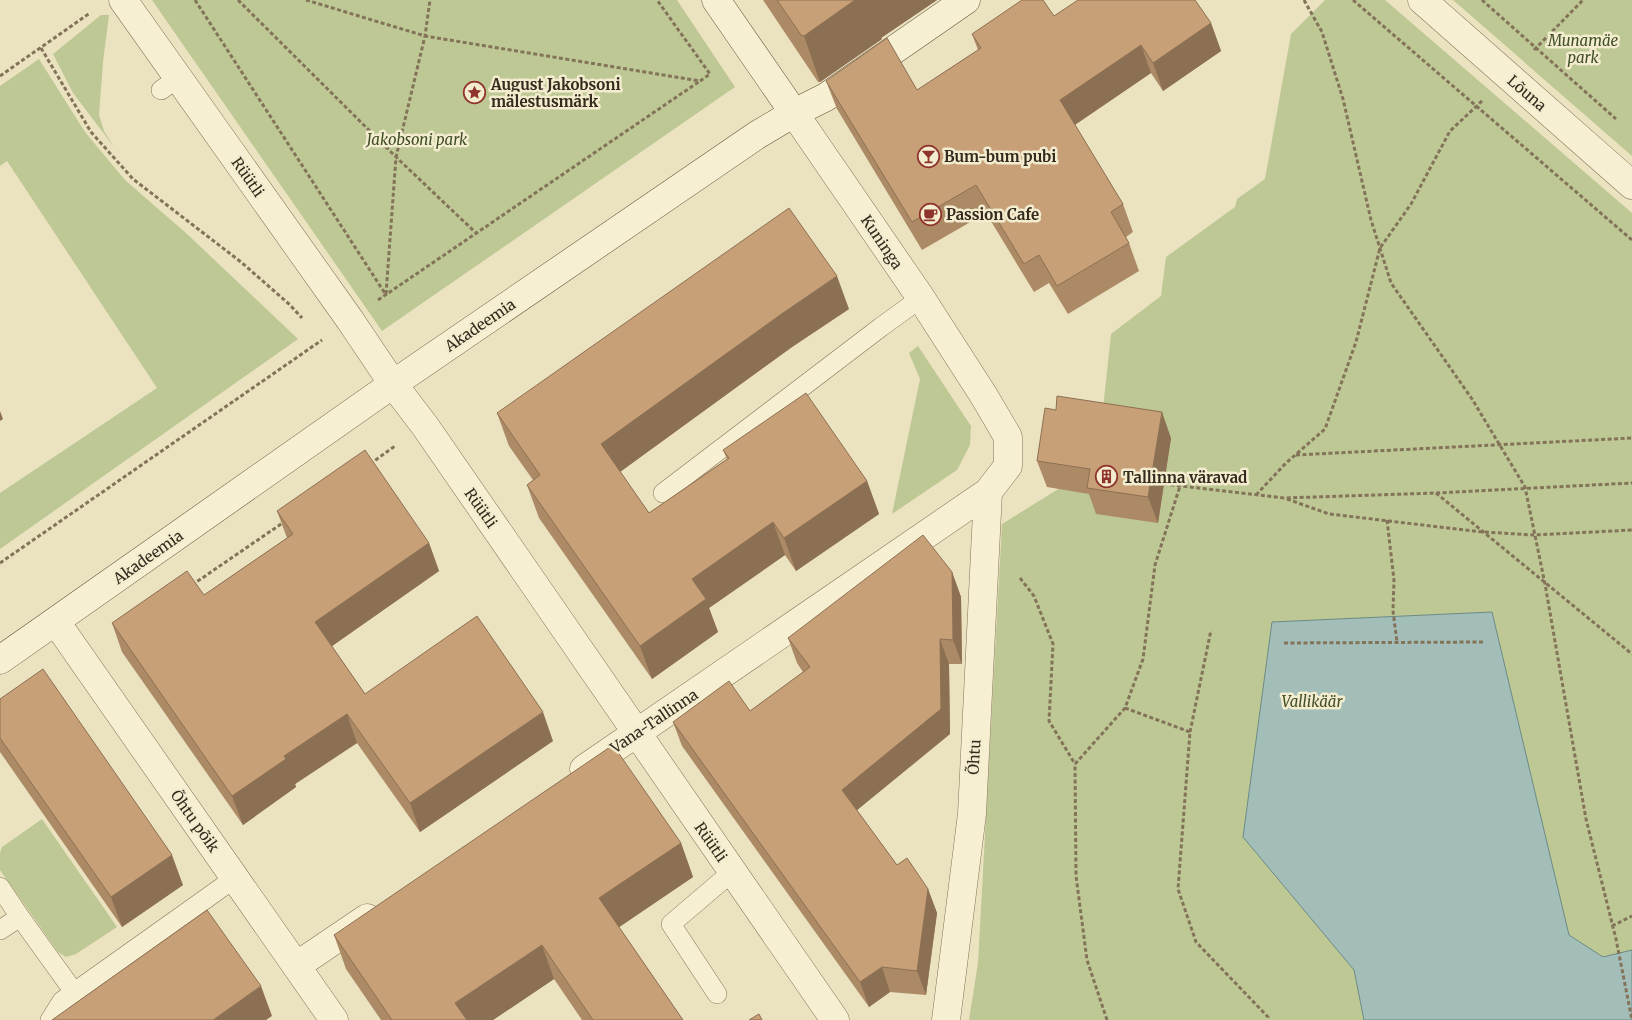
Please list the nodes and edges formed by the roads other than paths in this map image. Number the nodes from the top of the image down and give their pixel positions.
1 (123, 0) edge
2 (716, 0) edge
3 (966, 0) edge
4 (1422, 0) edge
5 (794, 113) junction
6 (1632, 185) edge
7 (921, 298) junction
8 (393, 384) junction
9 (988, 492) junction
10 (663, 493) dead end
11 (56, 622) junction
12 (0, 660) edge
13 (636, 733) junction
14 (564, 782) edge
15 (732, 872) junction
16 (235, 878) junction
17 (0, 887) edge
18 (387, 904) edge
19 (20, 917) junction
20 (0, 930) edge
21 (296, 966) junction
22 (74, 992) junction
23 (717, 994) dead end
24 (50, 1020) edge
25 (334, 1020) edge
26 (834, 1020) edge
27 (946, 1020) edge

1 - 8 street, Rüütli
2 - 5 street, Kuninga
3 - 5 street, Akadeemia
4 - 6 street, Lõuna
5 - 7 street, Kuninga
5 - 8 street, Akadeemia
7 - 9 street, Kuninga
7 - 10 lane
8 - 11 street, Akadeemia
8 - 13 street, Rüütli
9 - 13 street, Vana-Tallinna
9 - 27 street, Õhtu
11 - 12 street, Akadeemia
11 - 16 street, Õhtu põik
13 - 14 street, Vana-Tallinna
13 - 15 street, Rüütli
15 - 23 lane
15 - 26 street, Rüütli
16 - 21 street, Õhtu põik
16 - 22 lane
17 - 19 lane
18 - 21 street
19 - 20 lane
19 - 22 lane
21 - 25 street, Õhtu põik
22 - 24 lane

